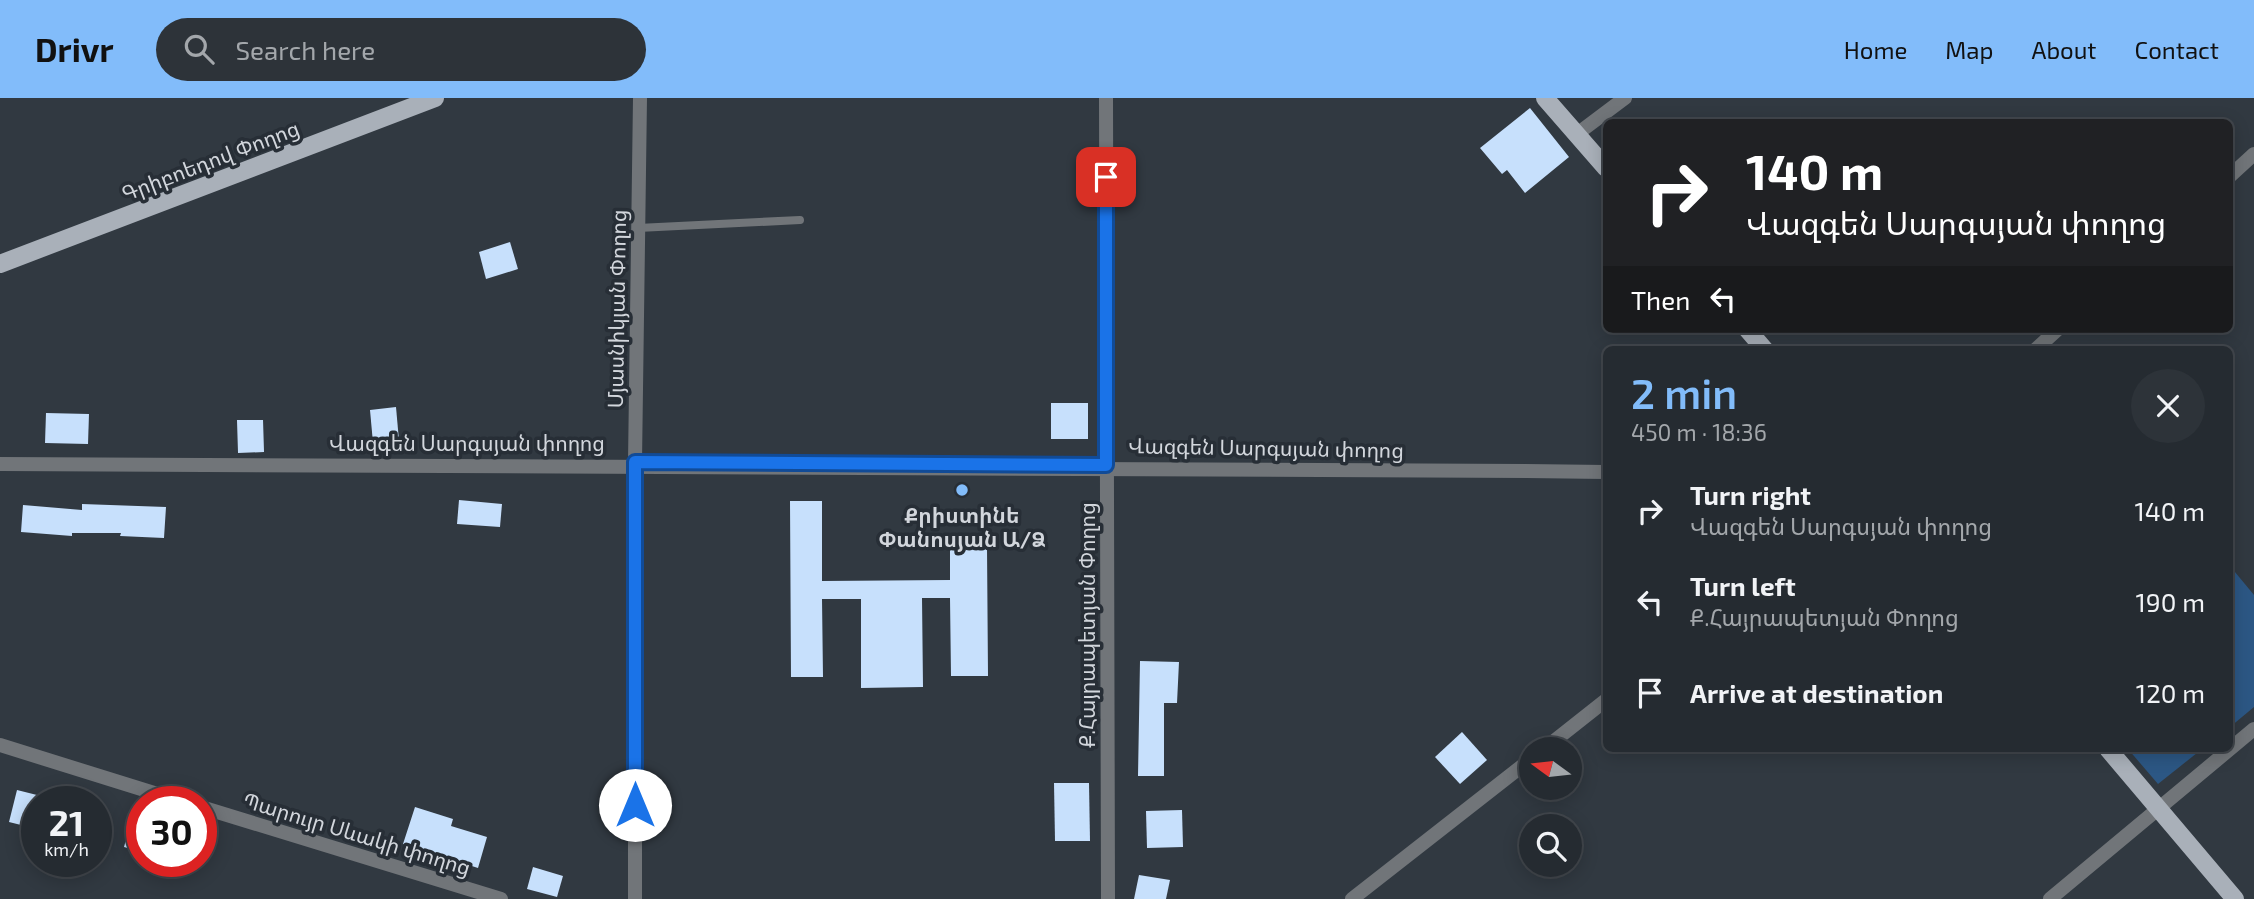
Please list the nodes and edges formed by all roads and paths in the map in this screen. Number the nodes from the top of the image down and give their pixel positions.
1 (436, 98) edge
2 (640, 98) edge
3 (1106, 98) edge
4 (1545, 98) edge
5 (1625, 98) edge
6 (1577, 134) junction
7 (2254, 154) edge
8 (1603, 164) edge
9 (2233, 173) edge
10 (800, 220) dead end
11 (638, 228) junction
12 (0, 264) edge
13 (2054, 333) edge
14 (2039, 346) edge
15 (635, 462) junction
16 (0, 464) edge
17 (1106, 465) junction
18 (1603, 472) edge
19 (1603, 702) edge
20 (2254, 729) edge
21 (1559, 737) edge
22 (0, 745) edge
23 (2233, 747) edge
24 (2111, 752) edge
25 (2227, 752) edge
26 (1519, 768) edge
27 (132, 786) edge
28 (2159, 809) junction
29 (217, 812) edge
30 (501, 899) edge
31 (635, 899) edge
32 (1108, 899) edge
33 (1352, 899) edge
34 (2050, 899) edge
35 (2235, 899) edge

1 - 12 main road, Գրիբոեդով Փողոց
2 - 11 street, Մյասնիկյան Փողոց
3 - 17 street, Ք.Հայրապետյան Փողոց
4 - 6 main road
5 - 6 street
6 - 8 main road
7 - 9 street
10 - 11 lane
11 - 15 street, Մյասնիկյան Փողոց
13 - 14 street
15 - 16 street, Վազգեն Սարգսյան փողոց
15 - 17 street, Վազգեն Սարգսյան փողոց
15 - 31 street, Մյասնիկյան Փողոց
17 - 18 street, Վազգեն Սարգսյան փողոց
17 - 32 street, Ք.Հայրապետյան Փողոց
19 - 21 street
20 - 23 street
22 - 27 street
24 - 28 main road
25 - 28 street
26 - 33 street
28 - 34 street
28 - 35 main road
29 - 30 street, Պարույր Սևակի փողոց

